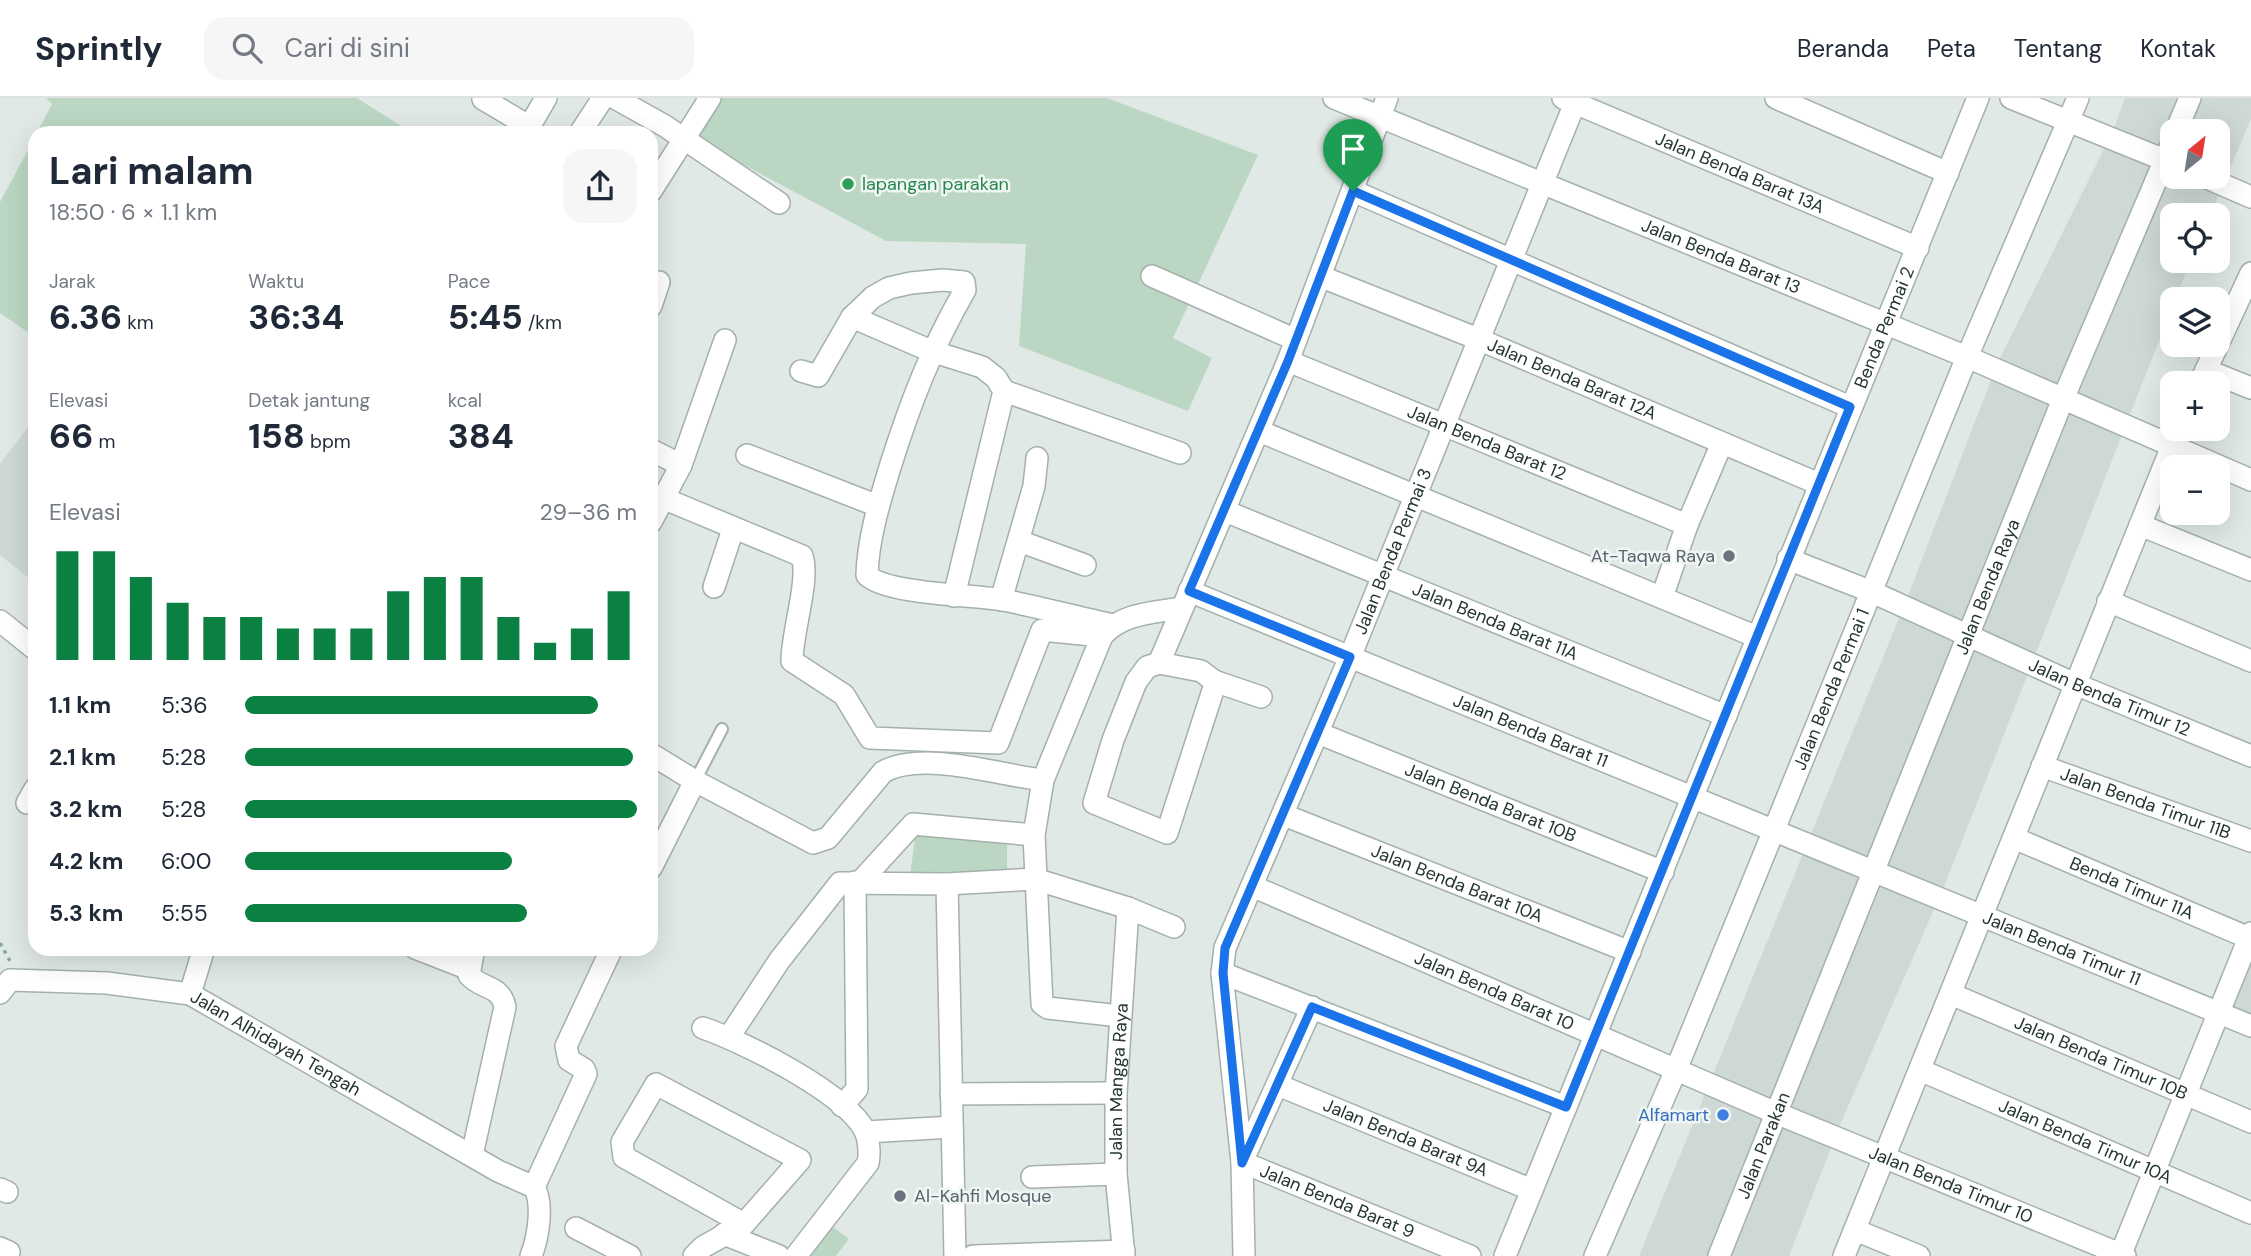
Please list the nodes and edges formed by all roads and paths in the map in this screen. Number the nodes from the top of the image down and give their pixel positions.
1 (547, 98) edge
2 (603, 98) edge
3 (615, 98) edge
4 (710, 98) edge
5 (1334, 98) edge
6 (1776, 98) edge
7 (1979, 98) edge
8 (2011, 98) edge
9 (2078, 98) edge
10 (2190, 98) edge
11 (483, 99) edge
12 (1572, 100) edge
13 (1384, 107) edge
14 (2181, 119) edge
15 (2068, 121) junction
16 (585, 126) edge
17 (684, 138) junction
18 (2160, 152) edge
19 (1948, 173) junction
20 (2160, 178) edge
21 (658, 180) edge
22 (1542, 184) junction
23 (2230, 188) edge
24 (1353, 191) junction
25 (2251, 197) edge
26 (779, 203) dead end
27 (1917, 248) junction
28 (1511, 259) junction
29 (1152, 276) dead end
30 (1322, 277) junction
31 (659, 282) dead end
32 (658, 285) edge
33 (2249, 285) edge
34 (852, 317) junction
35 (1884, 323) junction
36 (1478, 339) junction
37 (724, 340) dead end
38 (1296, 340) junction
39 (931, 351) junction
40 (1967, 358) junction
41 (1288, 361) junction
42 (801, 371) dead end
43 (2206, 371) edge
44 (2230, 383) edge
45 (2251, 388) edge
46 (1004, 391) junction
47 (2063, 399) junction
48 (1850, 407) junction
49 (1442, 425) junction
50 (1259, 431) junction
51 (2160, 433) edge
52 (2174, 441) edge
53 (2180, 441) edge
54 (1722, 443) junction
55 (1180, 453) dead end
56 (658, 454) edge
57 (747, 455) dead end
58 (1037, 457) dead end
59 (681, 465) junction
60 (2251, 480) edge
61 (1819, 484) junction
62 (1414, 495) junction
63 (665, 499) junction
64 (878, 506) junction
65 (658, 510) edge
66 (1225, 511) junction
67 (1687, 525) junction
68 (2140, 525) junction
69 (733, 529) junction
70 (1019, 541) junction
71 (1788, 559) junction
72 (1086, 565) dead end
73 (2251, 570) edge
74 (1382, 577) junction
75 (714, 587) dead end
76 (1872, 592) junction
77 (954, 596) junction
78 (1661, 597) junction
79 (1001, 600) junction
80 (1185, 600) junction
81 (2108, 601) junction
82 (0, 621) edge
83 (1107, 630) junction
84 (1969, 634) junction
85 (1757, 637) junction
86 (28, 643) edge
87 (1350, 657) junction
88 (2251, 661) edge
89 (1159, 663) junction
90 (1214, 681) junction
91 (2075, 684) junction
92 (1261, 697) dead end
93 (1726, 716) junction
94 (722, 729) dead end
95 (1318, 733) junction
96 (2251, 756) edge
97 (658, 758) edge
98 (2042, 766) junction
99 (1043, 780) junction
100 (695, 781) junction
101 (1694, 798) junction
102 (1284, 815) junction
103 (1774, 831) junction
104 (1034, 835) junction
105 (2014, 838) junction
106 (2251, 841) edge
107 (658, 854) edge
108 (1663, 872) junction
109 (1874, 872) junction
110 (1035, 879) junction
111 (858, 882) junction
112 (947, 884) junction
113 (1252, 886) junction
114 (1128, 908) junction
115 (1983, 916) junction
116 (1174, 927) dead end
117 (2250, 935) edge
118 (1630, 952) junction
119 (202, 956) edge
120 (435, 956) edge
121 (472, 956) edge
122 (608, 956) edge
123 (469, 970) junction
124 (1223, 973) junction
125 (0, 993) edge
126 (190, 995) junction
127 (1951, 995) junction
128 (1312, 1007) junction
129 (2217, 1012) junction
130 (1121, 1016) junction
131 (2251, 1026) edge
132 (703, 1028) dead end
133 (1807, 1034) joint
134 (1595, 1035) junction
135 (729, 1037) junction
136 (1676, 1070) junction
137 (1920, 1070) junction
138 (1278, 1085) junction
139 (1116, 1093) junction
140 (951, 1094) junction
141 (2186, 1094) junction
142 (842, 1106) junction
143 (1566, 1107) junction
144 (1776, 1113) junction
145 (2251, 1122) edge
146 (952, 1127) junction
147 (866, 1132) junction
148 (472, 1155) junction
149 (1884, 1157) junction
150 (1242, 1163) junction
151 (2155, 1171) junction
152 (1116, 1174) junction
153 (1032, 1177) dead end
154 (534, 1187) junction
155 (1532, 1190) junction
156 (2251, 1213) edge
157 (744, 1224) junction
158 (576, 1228) dead end
159 (1855, 1230) junction
160 (724, 1234) junction
161 (1124, 1254) edge
162 (1044, 1255) edge
163 (2122, 1255) edge
164 (531, 1256) edge
165 (630, 1256) edge
166 (694, 1256) edge
167 (779, 1256) edge
168 (796, 1256) edge
169 (955, 1256) edge
170 (973, 1256) edge
171 (1244, 1256) edge
172 (1470, 1256) edge
173 (1505, 1256) edge
174 (1595, 1256) edge
175 (1720, 1256) edge
176 (1844, 1256) edge
177 (1919, 1256) edge

1 - 11 street
2 - 16 street
3 - 17 street
4 - 17 street
5 - 13 street, Jalan Benda Barat 13
6 - 19 street
7 - 19 street, Benda Permai 2
8 - 15 street
9 - 15 street, Jalan Benda Permai 1
10 - 14 street
12 - 22 street, Jalan Benda Permai 3
12 - 27 street, Jalan Benda Barat 13A
13 - 22 street, Jalan Benda Barat 13
13 - 24 street
15 - 18 street
15 - 40 street, Jalan Benda Permai 1
17 - 21 street
17 - 26 street
19 - 27 street, Benda Permai 2
20 - 47 street, Jalan Benda Raya
22 - 28 street, Jalan Benda Permai 3
22 - 35 street, Jalan Benda Barat 13
23 - 25 street
24 - 28 street
24 - 30 street
27 - 35 street, Benda Permai 2
28 - 36 street, Jalan Benda Permai 3
28 - 48 street
29 - 38 street
30 - 36 street, Jalan Benda Barat 12A
30 - 38 street
31 - 32 street
33 - 43 street
34 - 39 street
34 - 39 street
34 - 42 street
35 - 40 street, Jalan Benda Barat 13
35 - 48 street, Benda Permai 2
36 - 49 street, Jalan Benda Permai 3
36 - 54 street, Jalan Benda Barat 12A
37 - 59 street
38 - 41 street
39 - 46 street
39 - 64 street
40 - 47 street, Jalan Benda Barat 13
40 - 76 street, Jalan Benda Permai 1
41 - 49 street, Jalan Benda Barat 12
41 - 50 street
44 - 45 street
46 - 55 street
46 - 77 street
47 - 51 street, Jalan Benda Barat 13
47 - 84 street, Jalan Benda Raya
48 - 61 street, Benda Permai 2
49 - 62 street, Jalan Benda Permai 3
49 - 67 street, Jalan Benda Barat 12
50 - 62 street
50 - 66 street
52 - 68 street
53 - 60 street, Jalan Benda Barat 13
54 - 61 street, Jalan Benda Barat 12A
54 - 67 street
56 - 59 street
57 - 64 street
58 - 70 street
59 - 63 street
61 - 71 street, Benda Permai 2
62 - 74 street, Jalan Benda Permai 3
62 - 78 street
63 - 65 street
63 - 69 street
64 - 77 street
66 - 74 street, Jalan Benda Barat 11A
66 - 80 street
67 - 78 street
68 - 73 street
68 - 81 street
69 - 75 street
69 - 83 street
70 - 72 street
70 - 79 street
71 - 76 street
71 - 85 street, Benda Permai 2
74 - 87 street, Jalan Benda Permai 3
74 - 93 street, Jalan Benda Barat 11A
76 - 84 street
76 - 103 street, Jalan Benda Permai 1
77 - 79 street
78 - 85 street
79 - 83 street
80 - 83 street
80 - 87 street, Jalan Benda Barat 11
80 - 89 street
81 - 88 street
81 - 91 street
82 - 86 street
83 - 99 street
84 - 91 street, Jalan Benda Timur 12
84 - 109 street, Jalan Benda Raya
85 - 93 street, Benda Permai 2
87 - 95 street, Jalan Benda Permai 3
87 - 101 street, Jalan Benda Barat 11
89 - 90 street
89 - 90 street
90 - 92 street
91 - 96 street, Jalan Benda Timur 12
91 - 98 street
93 - 101 street, Benda Permai 2
94 - 100 lane
95 - 102 street, Jalan Benda Permai 3
95 - 108 street, Jalan Benda Barat 10B
97 - 100 street
98 - 105 street
98 - 106 street, Jalan Benda Timur 11B
99 - 100 street
99 - 104 street
100 - 107 street
101 - 103 street, Jalan Benda Barat 11
101 - 108 street, Benda Permai 2
102 - 113 street, Jalan Benda Permai 3
102 - 118 street, Jalan Benda Barat 10A
103 - 109 street, Jalan Benda Barat 11
103 - 136 street, Jalan Benda Permai 1
104 - 110 street
104 - 111 street
105 - 115 street
105 - 117 street, Benda Timur 11A
108 - 118 street, Benda Permai 2
109 - 115 street, Jalan Benda Timur 11
109 - 133 street, Jalan Benda Raya
110 - 112 street
110 - 114 street
110 - 130 street
111 - 112 street
111 - 135 street
111 - 142 street
112 - 140 street
113 - 124 street, Jalan Benda Permai 3
113 - 134 street, Jalan Benda Barat 10
114 - 116 street
114 - 130 street, Jalan Mangga Raya
115 - 127 street
115 - 129 street, Jalan Benda Timur 11
117 - 129 street
118 - 134 street, Benda Permai 2
119 - 126 street
120 - 123 street
121 - 123 street
122 - 154 street
123 - 148 street
124 - 128 street
124 - 150 street, Jalan Benda Permai 3
125 - 126 street, Jalan Alhidayah Tengah
126 - 148 street, Jalan Alhidayah Tengah
127 - 137 street
127 - 141 street, Jalan Benda Timur 10B
128 - 138 street
128 - 143 street
129 - 131 street, Jalan Benda Timur 11
129 - 141 street
130 - 139 street, Jalan Mangga Raya
132 - 135 street
133 - 144 street, Jalan Parakan
134 - 136 street, Jalan Benda Barat 10
134 - 143 street, Benda Permai 2
135 - 142 street
136 - 144 street, Jalan Benda Barat 10
136 - 174 street, Jalan Benda Permai 1
137 - 149 street
137 - 151 street, Jalan Benda Timur 10A
138 - 150 street
138 - 155 street, Jalan Benda Barat 9A
139 - 140 street
139 - 152 street, Jalan Mangga Raya
140 - 146 street
141 - 145 street, Jalan Benda Timur 10B
141 - 151 street
142 - 147 street
143 - 155 street, Benda Permai 2
144 - 149 street, Jalan Benda Timur 10
144 - 175 street, Jalan Parakan
146 - 147 street
146 - 169 street
147 - 168 street
148 - 154 street, Jalan Alhidayah Tengah
149 - 159 street
149 - 163 street, Jalan Benda Timur 10
150 - 171 street, Jalan Benda Permai 3
150 - 172 street, Jalan Benda Barat 9
151 - 156 street, Jalan Benda Timur 10A
151 - 163 street
152 - 153 street
152 - 161 street, Jalan Mangga Raya
154 - 164 street
155 - 173 street, Benda Permai 2
157 - 157 street
157 - 160 street
158 - 165 street
159 - 176 street
159 - 177 street
160 - 166 street
160 - 167 street
161 - 162 street
162 - 170 street

